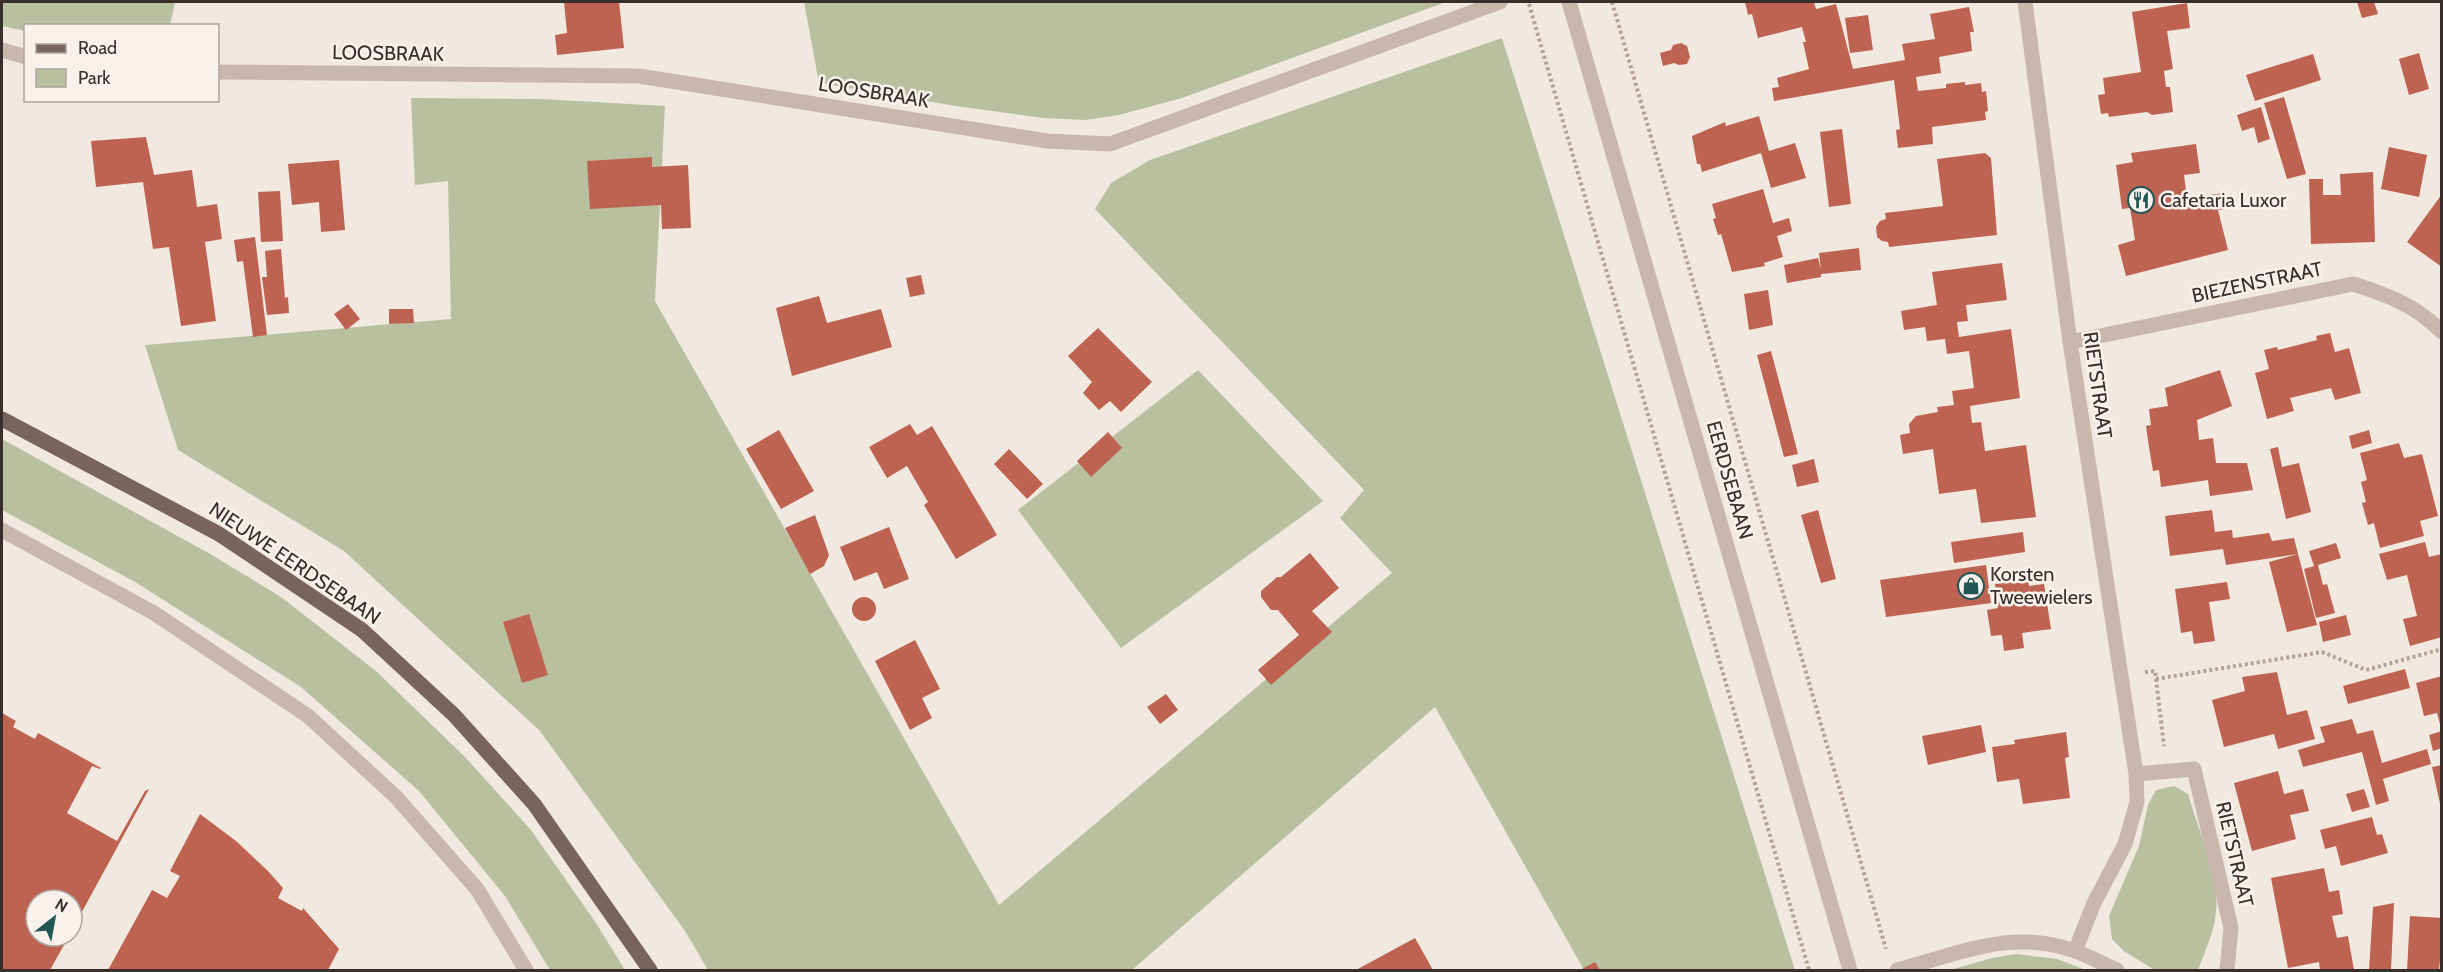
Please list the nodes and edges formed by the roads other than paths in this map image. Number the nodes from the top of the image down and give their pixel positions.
1 (1500, 2) edge
2 (1569, 2) edge
3 (2025, 2) edge
4 (2, 50) edge
5 (24, 56) edge
6 (219, 72) edge
7 (2442, 332) edge
8 (2070, 342) junction
9 (2, 419) edge
10 (2, 530) edge
11 (2136, 774) junction
12 (2075, 951) junction
13 (526, 970) edge
14 (650, 970) edge
15 (1850, 970) edge
16 (1897, 970) edge
17 (2117, 970) edge
18 (2228, 970) edge

1 - 6 street, LOOSBRAAK
2 - 15 street, EERDSEBAAN
3 - 8 street, RIETSTRAAT
4 - 5 street
7 - 8 street, BIEZENSTRAAT
8 - 11 street, RIETSTRAAT
9 - 14 main road, NIEUWE EERDSEBAAN
10 - 13 street
11 - 12 street, RIETSTRAAT
11 - 18 street, RIETSTRAAT
12 - 16 street
12 - 17 street

